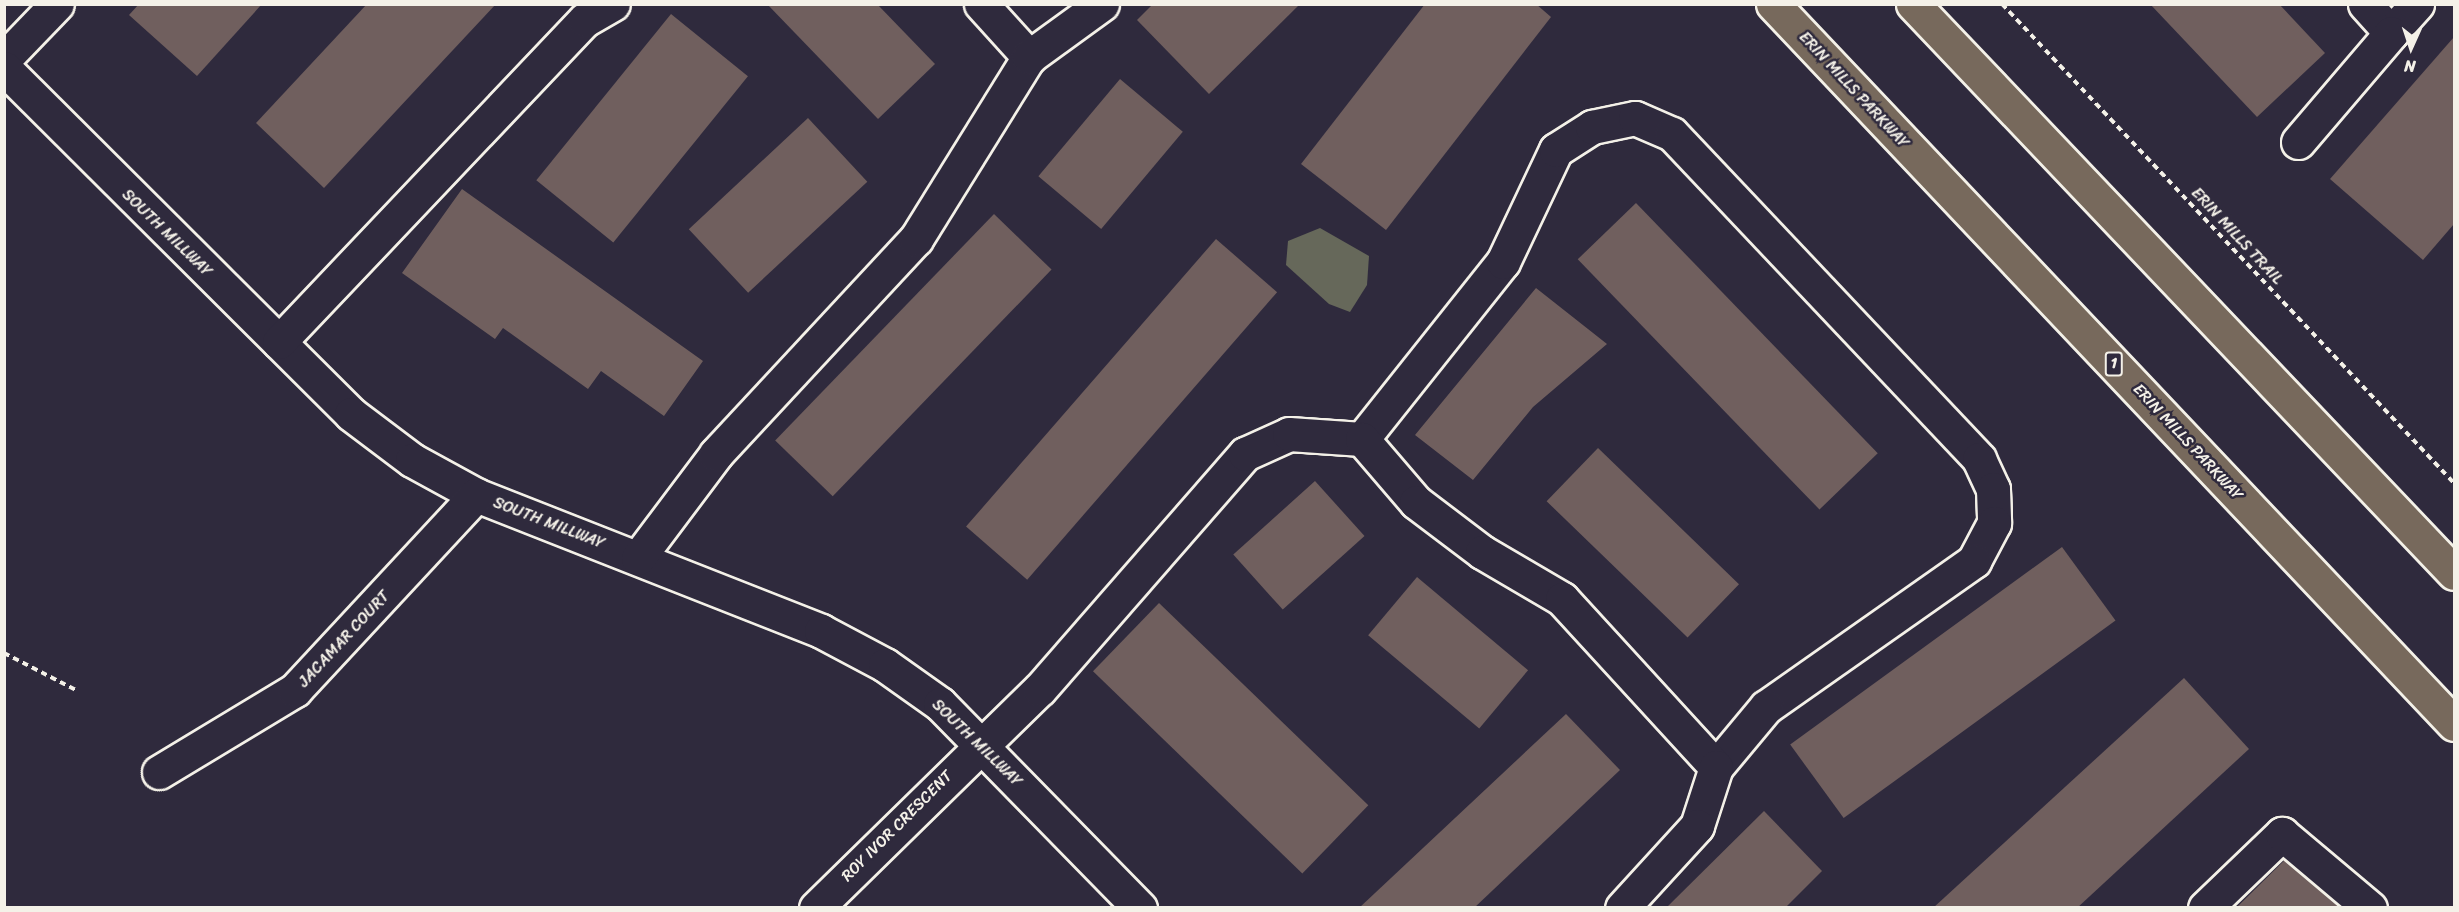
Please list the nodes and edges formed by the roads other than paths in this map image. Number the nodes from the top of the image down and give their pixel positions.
1 (57, 4) edge
2 (613, 4) edge
3 (981, 4) edge
4 (1102, 4) edge
5 (1773, 4) edge
6 (1914, 4) edge
7 (2365, 4) edge
8 (2417, 4) edge
9 (2391, 33) junction
10 (1029, 57) junction
11 (4, 59) edge
12 (4, 68) edge
13 (2298, 142) dead end
14 (279, 342) junction
15 (1362, 440) junction
16 (476, 495) junction
17 (638, 558) junction
18 (2454, 573) edge
19 (2454, 724) edge
20 (979, 744) junction
21 (1716, 767) junction
22 (159, 772) dead end
23 (816, 908) edge
24 (1140, 908) edge
25 (1622, 908) edge
26 (2205, 908) edge
27 (2370, 908) edge

1 - 11 street
2 - 14 street
3 - 10 street
4 - 10 street
5 - 19 main road, ERIN MILLS PARKWAY / 1
6 - 18 main road
7 - 9 street
8 - 9 street
9 - 13 street
10 - 17 street
12 - 14 street, SOUTH MILLWAY
14 - 16 street, SOUTH MILLWAY
15 - 20 street, ROY IVOR CRESCENT
15 - 21 street
15 - 21 street
16 - 17 street, SOUTH MILLWAY
16 - 22 street, JACAMAR COURT
17 - 20 street, SOUTH MILLWAY
20 - 23 street, ROY IVOR CRESCENT
20 - 24 street, SOUTH MILLWAY
21 - 25 street
26 - 27 street

